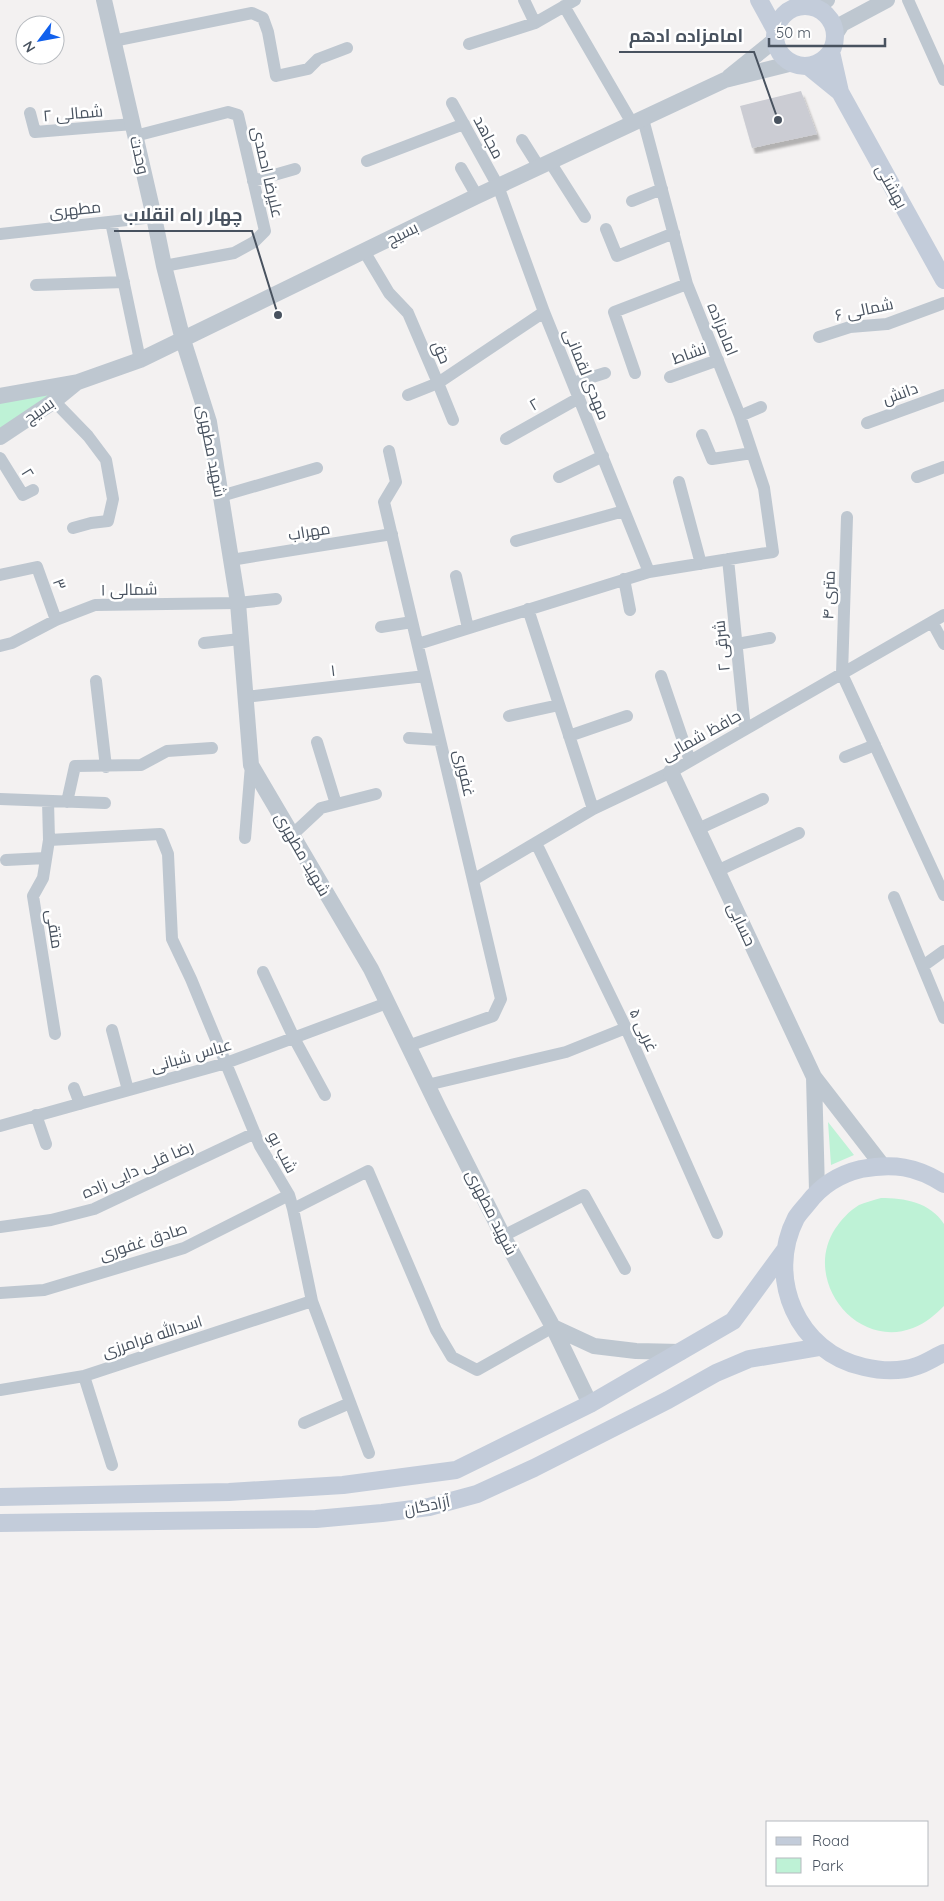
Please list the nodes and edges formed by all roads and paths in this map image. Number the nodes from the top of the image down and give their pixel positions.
1 (104, 0) edge
2 (524, 0) edge
3 (759, 0) edge
4 (887, 0) edge
5 (908, 0) edge
6 (570, 3) edge
7 (820, 4) edge
8 (786, 5) edge
9 (535, 23) junction
10 (776, 35) junction
11 (113, 40) junction
12 (833, 43) junction
13 (469, 44) dead end
14 (347, 48) dead end
15 (800, 64) junction
16 (725, 80) junction
17 (944, 80) edge
18 (840, 92) junction
19 (452, 103) dead end
20 (30, 113) dead end
21 (637, 121) junction
22 (464, 124) junction
23 (134, 130) junction
24 (522, 140) dead end
25 (367, 161) dead end
26 (544, 164) junction
27 (461, 168) dead end
28 (295, 169) dead end
29 (253, 182) junction
30 (498, 186) junction
31 (662, 189) junction
32 (477, 196) junction
33 (632, 201) dead end
34 (154, 217) junction
35 (585, 217) dead end
36 (111, 222) junction
37 (606, 229) dead end
38 (674, 233) junction
39 (0, 234) edge
40 (364, 251) junction
41 (164, 266) junction
42 (944, 280) edge
43 (124, 282) junction
44 (687, 284) junction
45 (36, 285) dead end
46 (944, 302) edge
47 (544, 312) junction
48 (819, 337) dead end
49 (183, 340) junction
50 (140, 360) junction
51 (718, 360) junction
52 (605, 373) dead end
53 (635, 373) dead end
54 (670, 377) dead end
55 (78, 382) junction
56 (438, 383) junction
57 (573, 383) junction
58 (944, 394) edge
59 (408, 395) dead end
60 (0, 396) edge
61 (579, 398) junction
62 (54, 401) junction
63 (761, 407) dead end
64 (740, 416) junction
65 (453, 420) dead end
66 (867, 423) dead end
67 (702, 435) dead end
68 (0, 437) edge
69 (506, 439) dead end
70 (388, 451) dead end
71 (752, 453) junction
72 (602, 456) junction
73 (0, 458) edge
74 (944, 467) edge
75 (318, 468) dead end
76 (917, 477) dead end
77 (559, 478) dead end
78 (679, 482) dead end
79 (33, 490) dead end
80 (221, 496) junction
81 (624, 511) junction
82 (847, 517) dead end
83 (73, 528) dead end
84 (392, 534) junction
85 (516, 541) dead end
86 (728, 559) junction
87 (231, 560) junction
88 (701, 564) junction
89 (649, 572) junction
90 (0, 575) edge
91 (456, 576) dead end
92 (624, 579) junction
93 (276, 599) dead end
94 (238, 603) junction
95 (528, 609) junction
96 (630, 610) dead end
97 (944, 615) edge
98 (56, 620) junction
99 (412, 622) junction
100 (932, 622) junction
101 (381, 627) dead end
102 (468, 628) junction
103 (770, 638) dead end
104 (240, 639) junction
105 (204, 642) dead end
106 (418, 644) junction
107 (737, 644) junction
108 (944, 644) edge
109 (0, 646) edge
110 (842, 674) junction
111 (425, 676) junction
112 (661, 676) dead end
113 (96, 681) dead end
114 (245, 696) junction
115 (559, 705) junction
116 (509, 716) dead end
117 (627, 716) dead end
118 (745, 730) junction
119 (570, 736) junction
120 (409, 738) dead end
121 (440, 740) junction
122 (317, 742) dead end
123 (875, 745) junction
124 (212, 748) dead end
125 (844, 757) dead end
126 (690, 761) junction
127 (251, 765) junction
128 (106, 767) junction
129 (671, 772) junction
130 (376, 794) dead end
131 (0, 799) edge
132 (763, 799) dead end
133 (48, 801) junction
134 (68, 802) junction
135 (105, 803) dead end
136 (336, 804) junction
137 (593, 809) junction
138 (698, 830) junction
139 (799, 833) dead end
140 (292, 835) junction
141 (245, 838) dead end
142 (48, 840) junction
143 (536, 843) junction
144 (46, 858) junction
145 (6, 860) dead end
146 (718, 871) junction
147 (473, 880) junction
148 (944, 895) edge
149 (894, 897) dead end
150 (944, 951) edge
151 (923, 966) junction
152 (263, 972) dead end
153 (387, 1003) junction
154 (944, 1018) edge
155 (626, 1028) junction
156 (112, 1030) dead end
157 (55, 1034) dead end
158 (294, 1038) junction
159 (408, 1046) junction
160 (226, 1063) junction
161 (814, 1077) junction
162 (427, 1085) junction
163 (74, 1088) dead end
164 (128, 1090) junction
165 (325, 1096) dead end
166 (80, 1104) junction
167 (36, 1115) junction
168 (0, 1126) edge
169 (255, 1133) junction
170 (46, 1144) dead end
171 (882, 1165) junction
172 (944, 1184) edge
173 (818, 1191) junction
174 (289, 1195) junction
175 (294, 1209) junction
176 (0, 1227) edge
177 (717, 1233) dead end
178 (503, 1236) junction
179 (785, 1250) junction
180 (625, 1269) dead end
181 (0, 1293) edge
182 (312, 1301) junction
183 (553, 1327) junction
184 (820, 1347) junction
185 (681, 1352) junction
186 (944, 1353) edge
187 (84, 1376) junction
188 (0, 1390) edge
189 (350, 1403) junction
190 (590, 1404) junction
191 (304, 1423) dead end
192 (369, 1453) dead end
193 (112, 1465) dead end
194 (0, 1497) edge
195 (0, 1523) edge

1 - 11 street, وحدت
2 - 9 street
3 - 10 main road
4 - 12 street
5 - 17 street
6 - 9 street
6 - 21 street, امامزاده
7 - 8 main road
7 - 12 main road
8 - 10 main road
9 - 13 street
10 - 15 main road
10 - 16 street
11 - 14 street
11 - 23 street, وحدت
12 - 15 main road
12 - 18 main road
15 - 16 street
15 - 18 main road
16 - 21 street, بسیج
18 - 42 main road, بهشتی
19 - 22 street, مجاهد
20 - 23 street, ۲ شمالی
21 - 26 street, بسیج
21 - 31 street, امامزاده
22 - 25 street
22 - 30 street, مجاهد
23 - 29 street, علیرضا احمدی
23 - 34 street, وحدت
24 - 26 street
26 - 30 street, بسیج
26 - 35 street
27 - 32 street
28 - 29 street
29 - 41 street, علیرضا احمدی
30 - 32 street, بسیج
30 - 47 street, مهدی لقمانی
31 - 33 street
31 - 38 street, امامزاده
32 - 40 street, بسیج
34 - 36 street, مطهری
34 - 41 street, وحدت
36 - 39 street, مطهری
36 - 43 street
37 - 38 street
38 - 44 street, امامزاده
40 - 49 street, بسیج
40 - 56 street, حق
41 - 49 street, وحدت
43 - 45 street
43 - 50 street
44 - 51 street, امامزاده
44 - 53 street
46 - 48 street, شمالی ۶
47 - 56 street, حق
47 - 57 street, مهدی لقمانی
49 - 50 street, بسیج
49 - 80 street, شهید مطهری
50 - 55 street, بسیج
51 - 54 street, نشاط
51 - 64 street, امامزاده
52 - 57 street
55 - 60 street, بسیج
55 - 62 street, بسیج
56 - 59 street
56 - 65 street
57 - 61 street, مهدی لقمانی
58 - 66 street, دانش
61 - 69 street, ۲
61 - 72 street, مهدی لقمانی
62 - 68 street, بسیج
62 - 83 street
63 - 64 street
64 - 71 street, امامزاده
67 - 71 street
70 - 84 street, غفوری
71 - 86 street, امامزاده
72 - 77 street
72 - 81 street, مهدی لقمانی
73 - 79 street, ۲
74 - 76 street
75 - 80 street
78 - 88 street
80 - 87 street, شهید مطهری
81 - 85 street
81 - 89 street, مهدی لقمانی
82 - 110 street, ۴ متری
84 - 87 street, مهراب
84 - 99 street, غفوری
86 - 88 street
86 - 107 street, ۲ شرقی
87 - 94 street, شهید مطهری
88 - 89 street
89 - 92 street
90 - 98 street, ۳
91 - 102 street
92 - 95 street
92 - 96 street
93 - 94 street, ۱ شمالی
94 - 98 street, ۱ شمالی
94 - 104 street, شهید مطهری
95 - 102 street
95 - 115 street
97 - 100 street, حافظ شمالی
98 - 109 street, ۱ شمالی
99 - 101 street
99 - 106 street, غفوری
100 - 108 street
100 - 110 street, حافظ شمالی
102 - 106 street
103 - 107 street
104 - 105 street
104 - 114 street, شهید مطهری
106 - 111 street, غفوری
107 - 118 street, ۲ شرقی
110 - 118 street, حافظ شمالی
110 - 123 street
111 - 114 street, ۱
111 - 121 street, غفوری
112 - 126 street
113 - 128 street
114 - 127 street, شهید مطهری
115 - 116 street
115 - 119 street
117 - 119 street
118 - 126 street, حافظ شمالی
119 - 137 street
120 - 121 street
121 - 147 street, غفوری
122 - 136 street
123 - 125 street
123 - 148 street
124 - 128 street
126 - 129 street, حافظ شمالی
127 - 140 street, شهید مطهری
127 - 141 street
128 - 134 street
129 - 137 street, حافظ شمالی
129 - 138 street, حسابی
130 - 136 street
131 - 133 street
132 - 138 street
133 - 134 street
133 - 142 street, متقی
134 - 135 street
136 - 140 street
137 - 143 street, حافظ شمالی
138 - 146 street, حسابی
139 - 146 street
140 - 153 street, شهید مطهری
142 - 144 street, متقی
142 - 160 street, شب بو
143 - 147 street, حافظ شمالی
143 - 155 street, ۵ غربی
144 - 145 street
144 - 157 street, متقی
146 - 161 street, حسابی
147 - 159 street, غفوری
149 - 151 street
150 - 151 street
151 - 154 street
152 - 158 street
153 - 158 street, عباس شبانی
153 - 159 street, شهید مطهری
155 - 162 street
155 - 177 street, ۵ غربی
156 - 164 street
158 - 160 street, عباس شبانی
158 - 165 street
159 - 162 street, شهید مطهری
160 - 164 street, عباس شبانی
160 - 169 street, شب بو
161 - 171 street, حسابی
161 - 173 street, حسابی
162 - 178 street, شهید مطهری
163 - 166 street
164 - 166 street, عباس شبانی
166 - 167 street, عباس شبانی
167 - 168 street, عباس شبانی
167 - 170 street
169 - 174 street, شب بو
169 - 176 street, رضا قلی دایی زاده
171 - 172 main road
171 - 173 main road
173 - 179 main road
174 - 175 street, شب بو
174 - 181 street, صادق غفوری
175 - 182 street, شب بو
175 - 183 street
178 - 180 street
178 - 183 street, شهید مطهری
179 - 184 main road
179 - 185 main road
182 - 187 street, اسدالله فرامرزی
182 - 189 street, شب بو
183 - 185 street
183 - 190 street, شهید مطهری
184 - 186 main road
184 - 195 main road, آزادگان
185 - 190 main road
187 - 188 street, اسدالله فرامرزی
187 - 193 street
189 - 191 street
189 - 192 street, شب بو
190 - 194 main road

